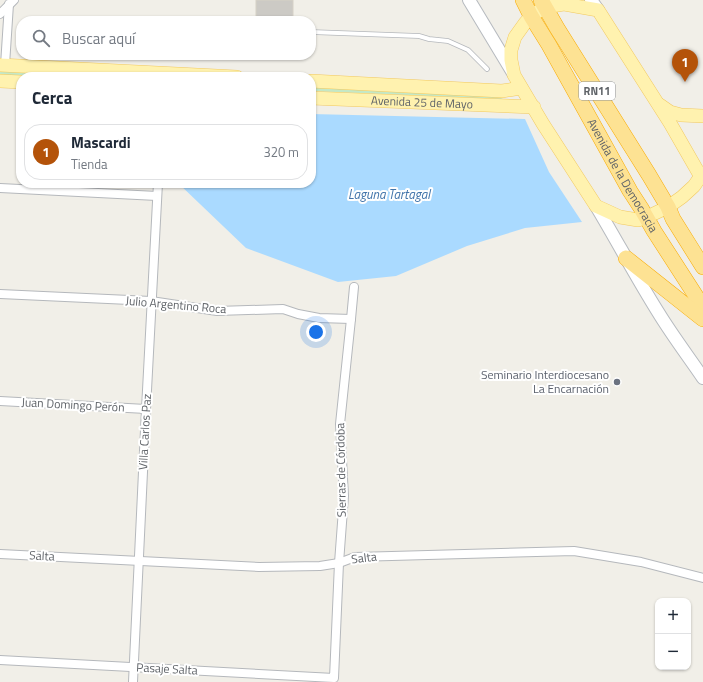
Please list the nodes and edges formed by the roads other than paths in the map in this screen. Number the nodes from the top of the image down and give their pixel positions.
1 (469, 0) edge
2 (523, 0) edge
3 (12, 2) edge
4 (543, 4) edge
5 (595, 5) edge
6 (0, 14) edge
7 (531, 16) junction
8 (316, 32) edge
9 (3, 65) edge
10 (486, 69) dead end
11 (118, 72) edge
12 (514, 75) junction
13 (0, 81) edge
14 (316, 81) edge
15 (16, 82) edge
16 (521, 88) junction
17 (316, 98) edge
18 (657, 103) junction
19 (534, 107) junction
20 (703, 116) edge
21 (702, 177) edge
22 (0, 188) edge
23 (158, 188) edge
24 (157, 196) junction
25 (596, 206) junction
26 (668, 207) junction
27 (647, 217) junction
28 (626, 258) junction
29 (703, 266) edge
30 (354, 287) dead end
31 (0, 294) edge
32 (151, 301) junction
33 (703, 307) edge
34 (351, 319) junction
35 (703, 320) edge
36 (703, 378) edge
37 (0, 401) edge
38 (146, 409) junction
39 (0, 554) edge
40 (138, 561) junction
41 (339, 563) junction
42 (703, 578) edge
43 (0, 660) edge
44 (133, 667) junction
45 (334, 678) joint
46 (133, 682) edge

1 - 12 street
2 - 7 highway, Avenida de la Democracia / RN11
3 - 6 street
3 - 9 street
4 - 5 main road
4 - 7 main road
4 - 26 highway, Avenida de la Democracia / RN11
5 - 18 main road
7 - 12 main road
7 - 27 highway, Avenida de la Democracia / RN11
8 - 10 lane
9 - 11 main road
12 - 16 main road
13 - 15 main road
14 - 16 main road, Avenida 25 de Mayo
16 - 19 main road
17 - 19 main road, Avenida 25 de Mayo
18 - 20 main road
18 - 21 main road
19 - 25 main road
21 - 26 main road
22 - 24 street
23 - 24 street, Villa Carlos Paz
24 - 32 street, Villa Carlos Paz
25 - 27 main road
25 - 28 street
26 - 27 main road
26 - 29 highway, Avenida de la Democracia / RN11
27 - 33 highway, Avenida de la Democracia / RN11
28 - 35 highway
28 - 36 street
30 - 34 street, Sierras de Córdoba
31 - 32 street, Julio Argentino Roca
32 - 34 street, Julio Argentino Roca
32 - 38 street, Villa Carlos Paz
34 - 41 street, Sierras de Córdoba
37 - 38 street, Juan Domingo Perón
38 - 40 street, Villa Carlos Paz
39 - 40 street, Salta
40 - 41 street, Salta
40 - 44 street, Villa Carlos Paz
41 - 42 street, Salta
41 - 45 street, Sierras de Córdoba
43 - 44 street, Pasaje Salta
44 - 45 street, Pasaje Salta
44 - 46 street, Villa Carlos Paz

